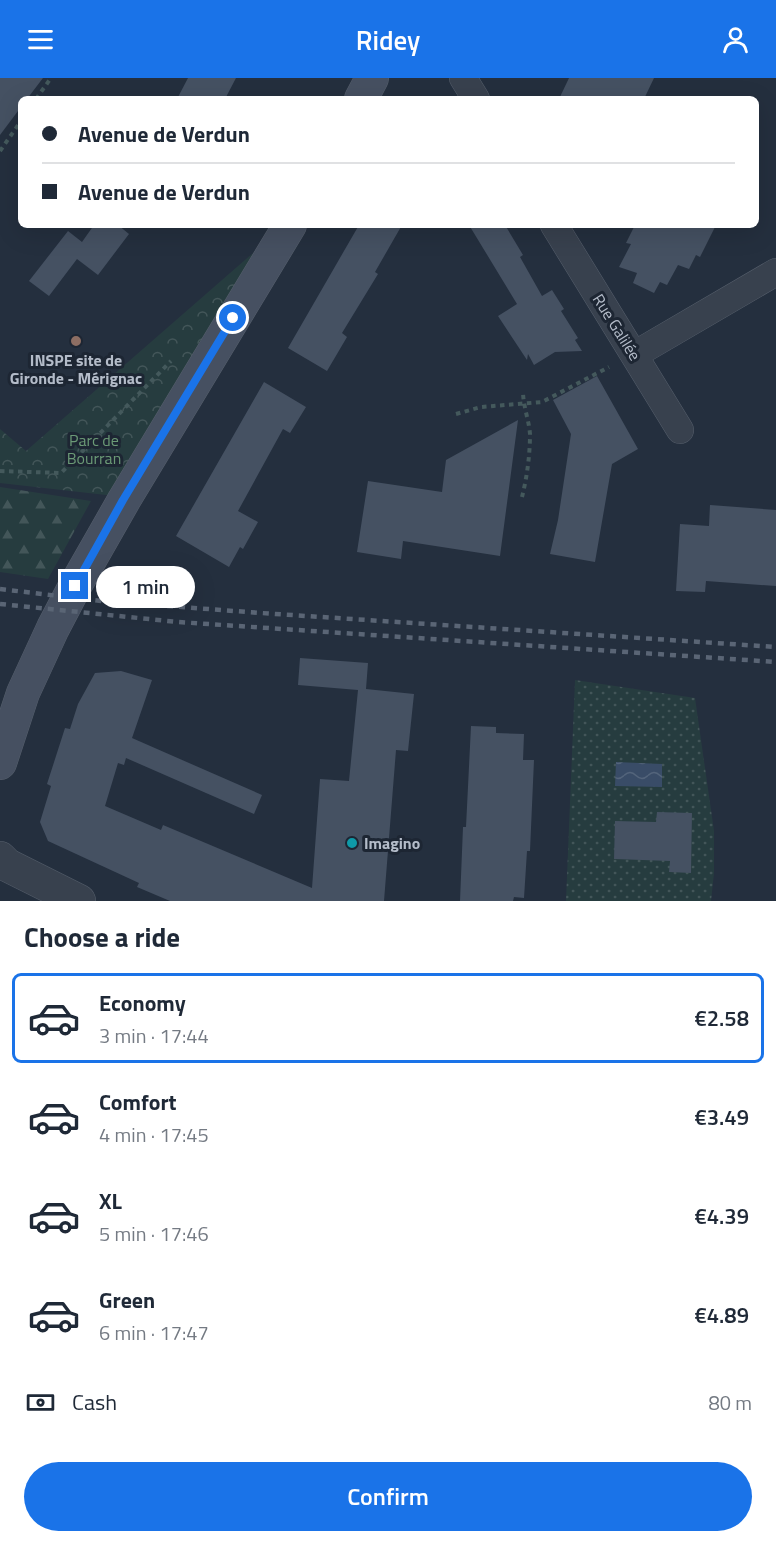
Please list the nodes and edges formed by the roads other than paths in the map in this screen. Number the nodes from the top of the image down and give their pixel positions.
1 (372, 78) edge
2 (463, 78) edge
3 (363, 96) edge
4 (474, 96) edge
5 (288, 228) edge
6 (556, 228) edge
7 (776, 272) edge
8 (634, 354) junction
9 (680, 429) dead end
10 (0, 763) edge
11 (0, 858) edge
12 (79, 901) edge

1 - 3 main road
2 - 4 street
5 - 10 main road
6 - 8 street, Rue Galilée
7 - 8 street
8 - 9 street, Rue Galilée
11 - 12 street

